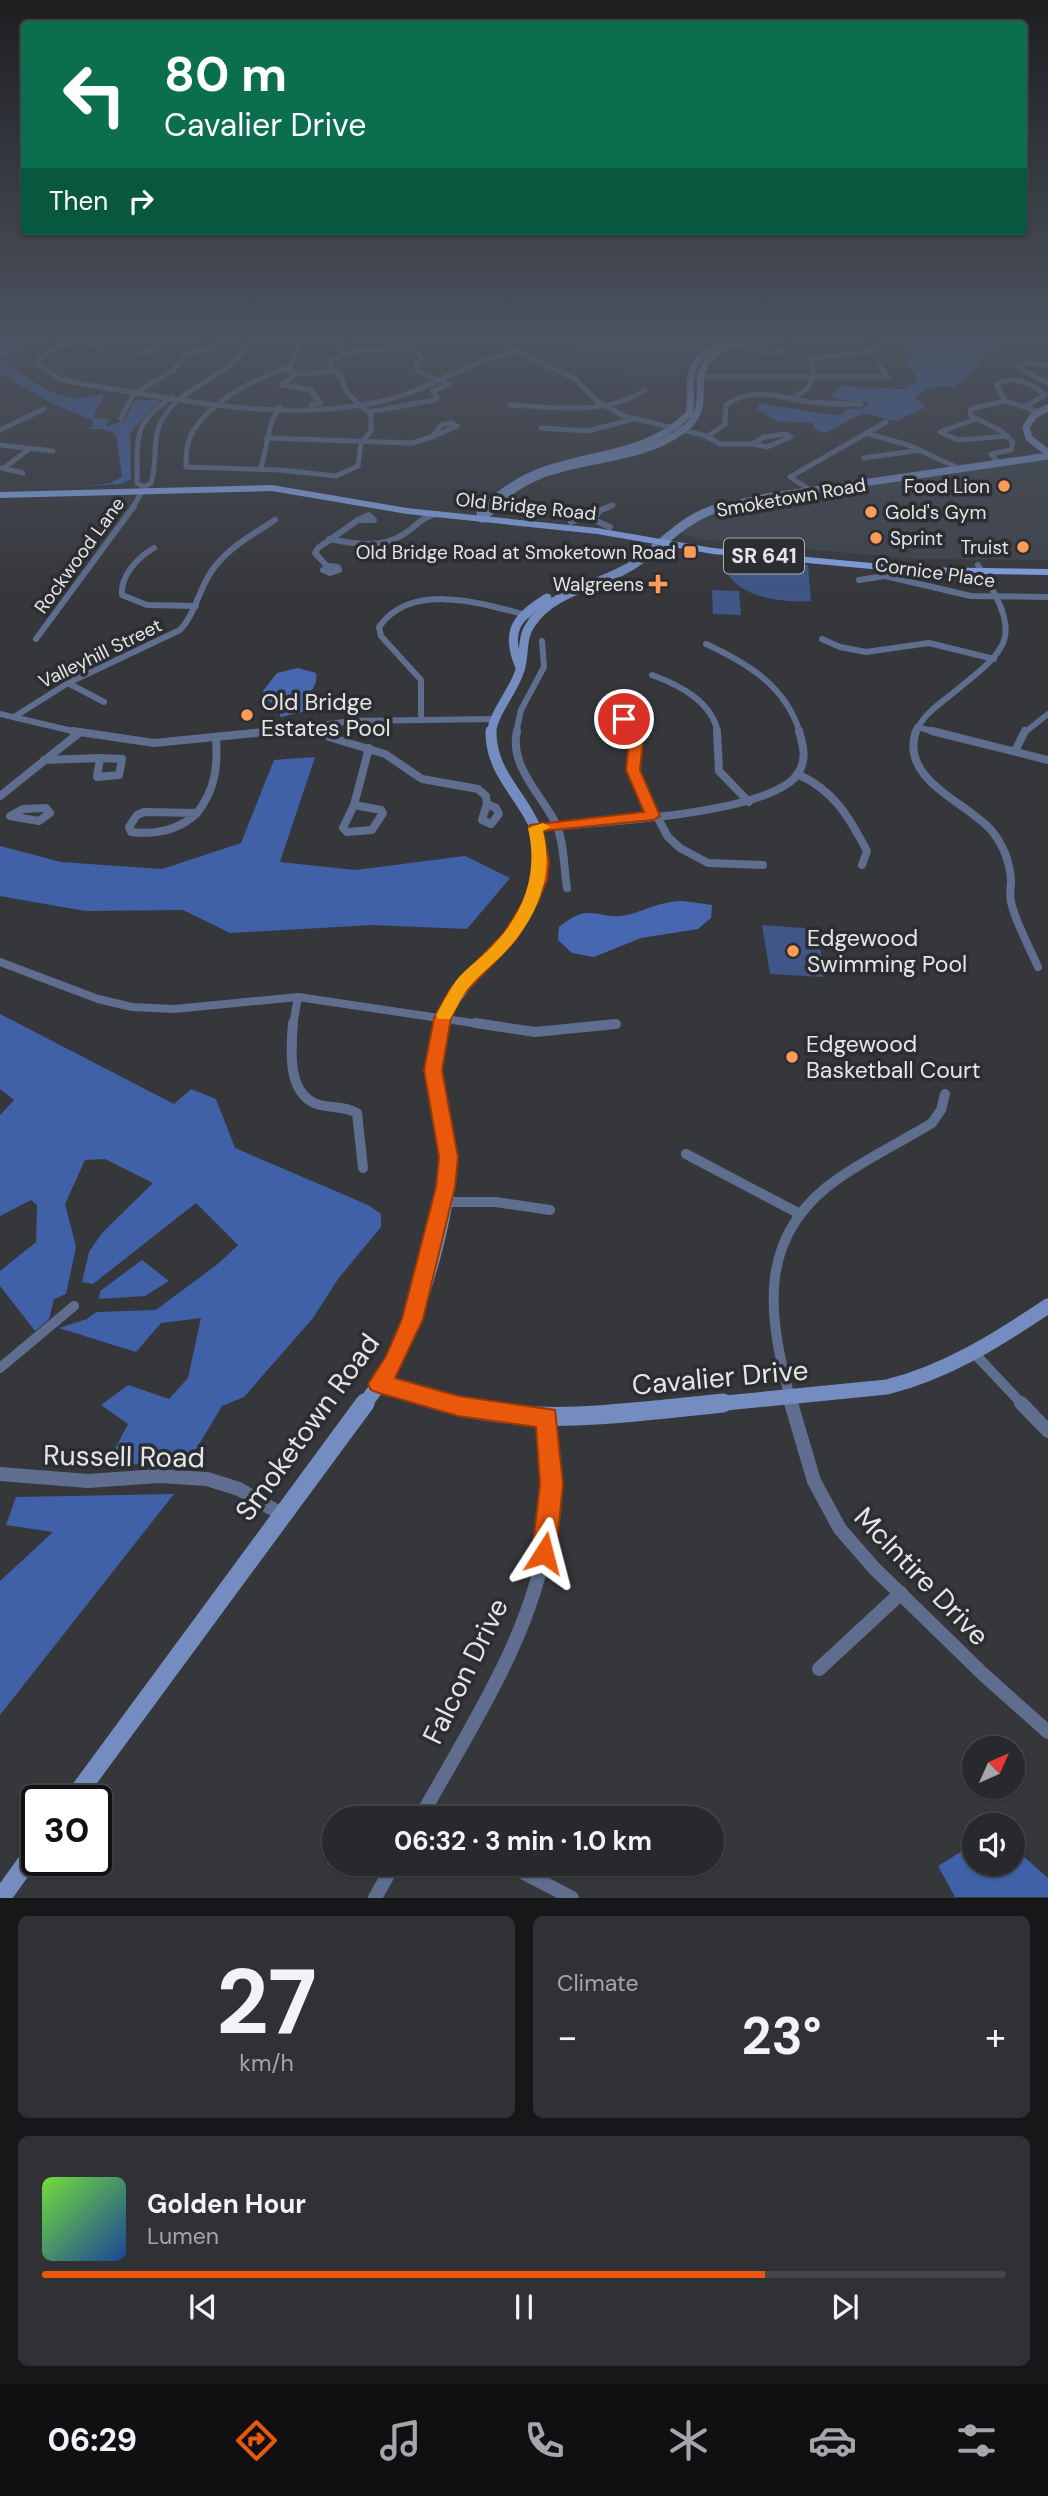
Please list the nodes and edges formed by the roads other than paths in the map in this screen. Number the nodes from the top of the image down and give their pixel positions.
1 (886, 422) dead end
2 (143, 423) edge
3 (160, 423) edge
4 (203, 423) edge
5 (272, 423) edge
6 (371, 423) edge
7 (619, 423) edge
8 (648, 423) edge
9 (686, 423) edge
10 (726, 423) edge
11 (966, 423) edge
12 (983, 423) edge
13 (1028, 423) edge
14 (541, 428) dead end
15 (678, 430) junction
16 (869, 434) junction
17 (707, 436) junction
18 (1008, 436) junction
19 (432, 437) dead end
20 (266, 438) junction
21 (363, 440) junction
22 (752, 444) junction
23 (0, 445) edge
24 (29, 449) junction
25 (53, 450) dead end
26 (920, 450) junction
27 (1048, 453) edge
28 (864, 458) dead end
29 (997, 461) junction
30 (956, 467) junction
31 (2, 468) edge
32 (261, 469) junction
33 (23, 473) dead end
34 (810, 489) junction
35 (144, 490) junction
36 (1, 492) edge
37 (613, 505) dead end
38 (384, 507) junction
39 (407, 510) junction
40 (598, 513) junction
41 (438, 514) junction
42 (483, 515) junction
43 (418, 519) junction
44 (275, 520) dead end
45 (358, 520) dead end
46 (571, 522) junction
47 (610, 527) junction
48 (329, 538) junction
49 (657, 539) junction
50 (154, 548) dead end
51 (1048, 563) edge
52 (327, 566) dead end
53 (981, 569) junction
54 (1048, 572) edge
55 (859, 580) dead end
56 (1000, 597) junction
57 (1048, 597) edge
58 (196, 606) junction
59 (524, 614) junction
60 (536, 617) junction
61 (36, 639) dead end
62 (822, 639) dead end
63 (542, 641) dead end
64 (706, 644) dead end
65 (994, 659) junction
66 (521, 668) junction
67 (652, 675) dead end
68 (68, 683) junction
69 (104, 702) dead end
70 (0, 714) edge
71 (1048, 715) edge
72 (14, 717) junction
73 (421, 719) junction
74 (494, 719) junction
75 (624, 719) dead end
76 (320, 724) junction
77 (917, 727) junction
78 (79, 733) junction
79 (216, 739) junction
80 (369, 748) junction
81 (1016, 749) junction
82 (100, 758) dead end
83 (43, 760) junction
84 (1048, 760) edge
85 (797, 774) junction
86 (0, 796) edge
87 (749, 802) junction
88 (487, 804) dead end
89 (354, 805) junction
90 (0, 813) edge
91 (197, 813) junction
92 (10, 816) dead end
93 (653, 816) junction
94 (557, 826) junction
95 (536, 828) junction
96 (763, 865) dead end
97 (862, 865) dead end
98 (567, 888) dead end
99 (0, 962) edge
100 (1038, 967) dead end
101 (298, 997) junction
102 (443, 1018) junction
103 (615, 1024) dead end
104 (945, 1094) dead end
105 (686, 1154) dead end
106 (363, 1168) dead end
107 (442, 1202) junction
108 (550, 1210) dead end
109 (800, 1214) junction
110 (74, 1306) dead end
111 (1048, 1306) edge
112 (975, 1354) junction
113 (0, 1368) edge
114 (379, 1384) junction
115 (790, 1397) junction
116 (547, 1417) junction
117 (1048, 1431) edge
118 (0, 1474) edge
119 (281, 1514) junction
120 (901, 1592) junction
121 (819, 1669) dead end
122 (1048, 1732) edge
123 (84, 1785) edge
124 (427, 1806) edge
125 (21, 1870) edge
126 (388, 1876) edge
127 (530, 1876) edge
128 (1, 1898) edge
129 (376, 1898) edge
130 (572, 1898) edge

1 - 16 street
2 - 35 street
3 - 35 street, Rockwood Lane
4 - 32 street
5 - 20 street
6 - 21 street
7 - 14 street
8 - 15 street
9 - 15 street
10 - 17 street
11 - 18 street
12 - 18 street
13 - 27 street
15 - 17 street
15 - 42 street
16 - 26 street
16 - 34 street
17 - 22 street
18 - 29 street
19 - 21 street
20 - 21 street
20 - 32 street
21 - 32 street
22 - 22 street
23 - 24 street
24 - 25 street
24 - 31 street
26 - 28 street
26 - 30 street
27 - 29 street, Smoketown Road
27 - 34 street, Smoketown Road
29 - 30 street, Smoketown Road
30 - 34 street, Smoketown Road
31 - 33 street
34 - 49 street, Smoketown Road
35 - 36 main road, Old Bridge Road / SR 641
35 - 38 main road, Old Bridge Road / SR 641
35 - 42 main road, Old Bridge Road / SR 641
35 - 61 street, Rockwood Lane
37 - 40 street
38 - 39 main road, Old Bridge Road / SR 641
38 - 42 main road
39 - 41 main road, Old Bridge Road / SR 641
39 - 43 street
40 - 46 street
40 - 47 street
41 - 42 main road, Old Bridge Road / SR 641
41 - 43 street
42 - 46 main road, Old Bridge Road / SR 641
42 - 49 main road, Old Bridge Road / SR 641
43 - 48 street
44 - 58 street, Valleyhill Street
45 - 48 street
46 - 47 main road, Old Bridge Road / SR 641
47 - 49 main road, Old Bridge Road / SR 641
48 - 52 street
49 - 53 main road, Old Bridge Road / SR 641
49 - 59 street, Smoketown Road
49 - 60 street, Smoketown Road
50 - 58 street
51 - 53 main road, Old Bridge Road / SR 641
53 - 54 main road, Old Bridge Road / SR 641
53 - 56 street
55 - 56 street, Cornice Place
56 - 57 street, Cornice Place
56 - 65 street
58 - 68 street, Valleyhill Street
59 - 60 street
59 - 66 street
59 - 73 street
60 - 66 street, Smoketown Road
62 - 65 street
63 - 94 street
64 - 85 street
65 - 77 street
66 - 74 main road, Smoketown Road
67 - 87 street
68 - 69 street
68 - 72 street, Valleyhill Street
70 - 72 street
71 - 81 street
72 - 78 street
73 - 74 street
73 - 76 street
74 - 95 main road, Smoketown Road
75 - 93 street
76 - 79 street
76 - 80 street
77 - 81 street
77 - 100 street
78 - 79 street
78 - 83 street
79 - 91 street
80 - 88 street
80 - 89 street
81 - 84 street
82 - 83 street
83 - 86 street
85 - 87 street
85 - 97 street
87 - 93 street
89 - 89 street
90 - 92 street
91 - 91 street
93 - 94 street
93 - 96 street
94 - 95 street
94 - 98 street
95 - 102 main road, Smoketown Road
99 - 101 street
101 - 102 street
101 - 106 street
102 - 103 street
102 - 107 main road, Smoketown Road
104 - 109 street, McIntire Drive
105 - 109 street
107 - 108 street
107 - 114 main road, Smoketown Road
109 - 115 street, McIntire Drive
110 - 113 street
111 - 112 street, Cavalier Drive
112 - 115 street, Cavalier Drive
112 - 117 street
114 - 116 street, Cavalier Drive
114 - 119 main road, Smoketown Road
115 - 116 street, Cavalier Drive
115 - 120 street, McIntire Drive
116 - 124 street, Falcon Drive
118 - 119 street, Russell Road
119 - 123 main road, Smoketown Road
120 - 121 street
120 - 122 street, McIntire Drive
125 - 128 street
126 - 129 street
127 - 130 street

